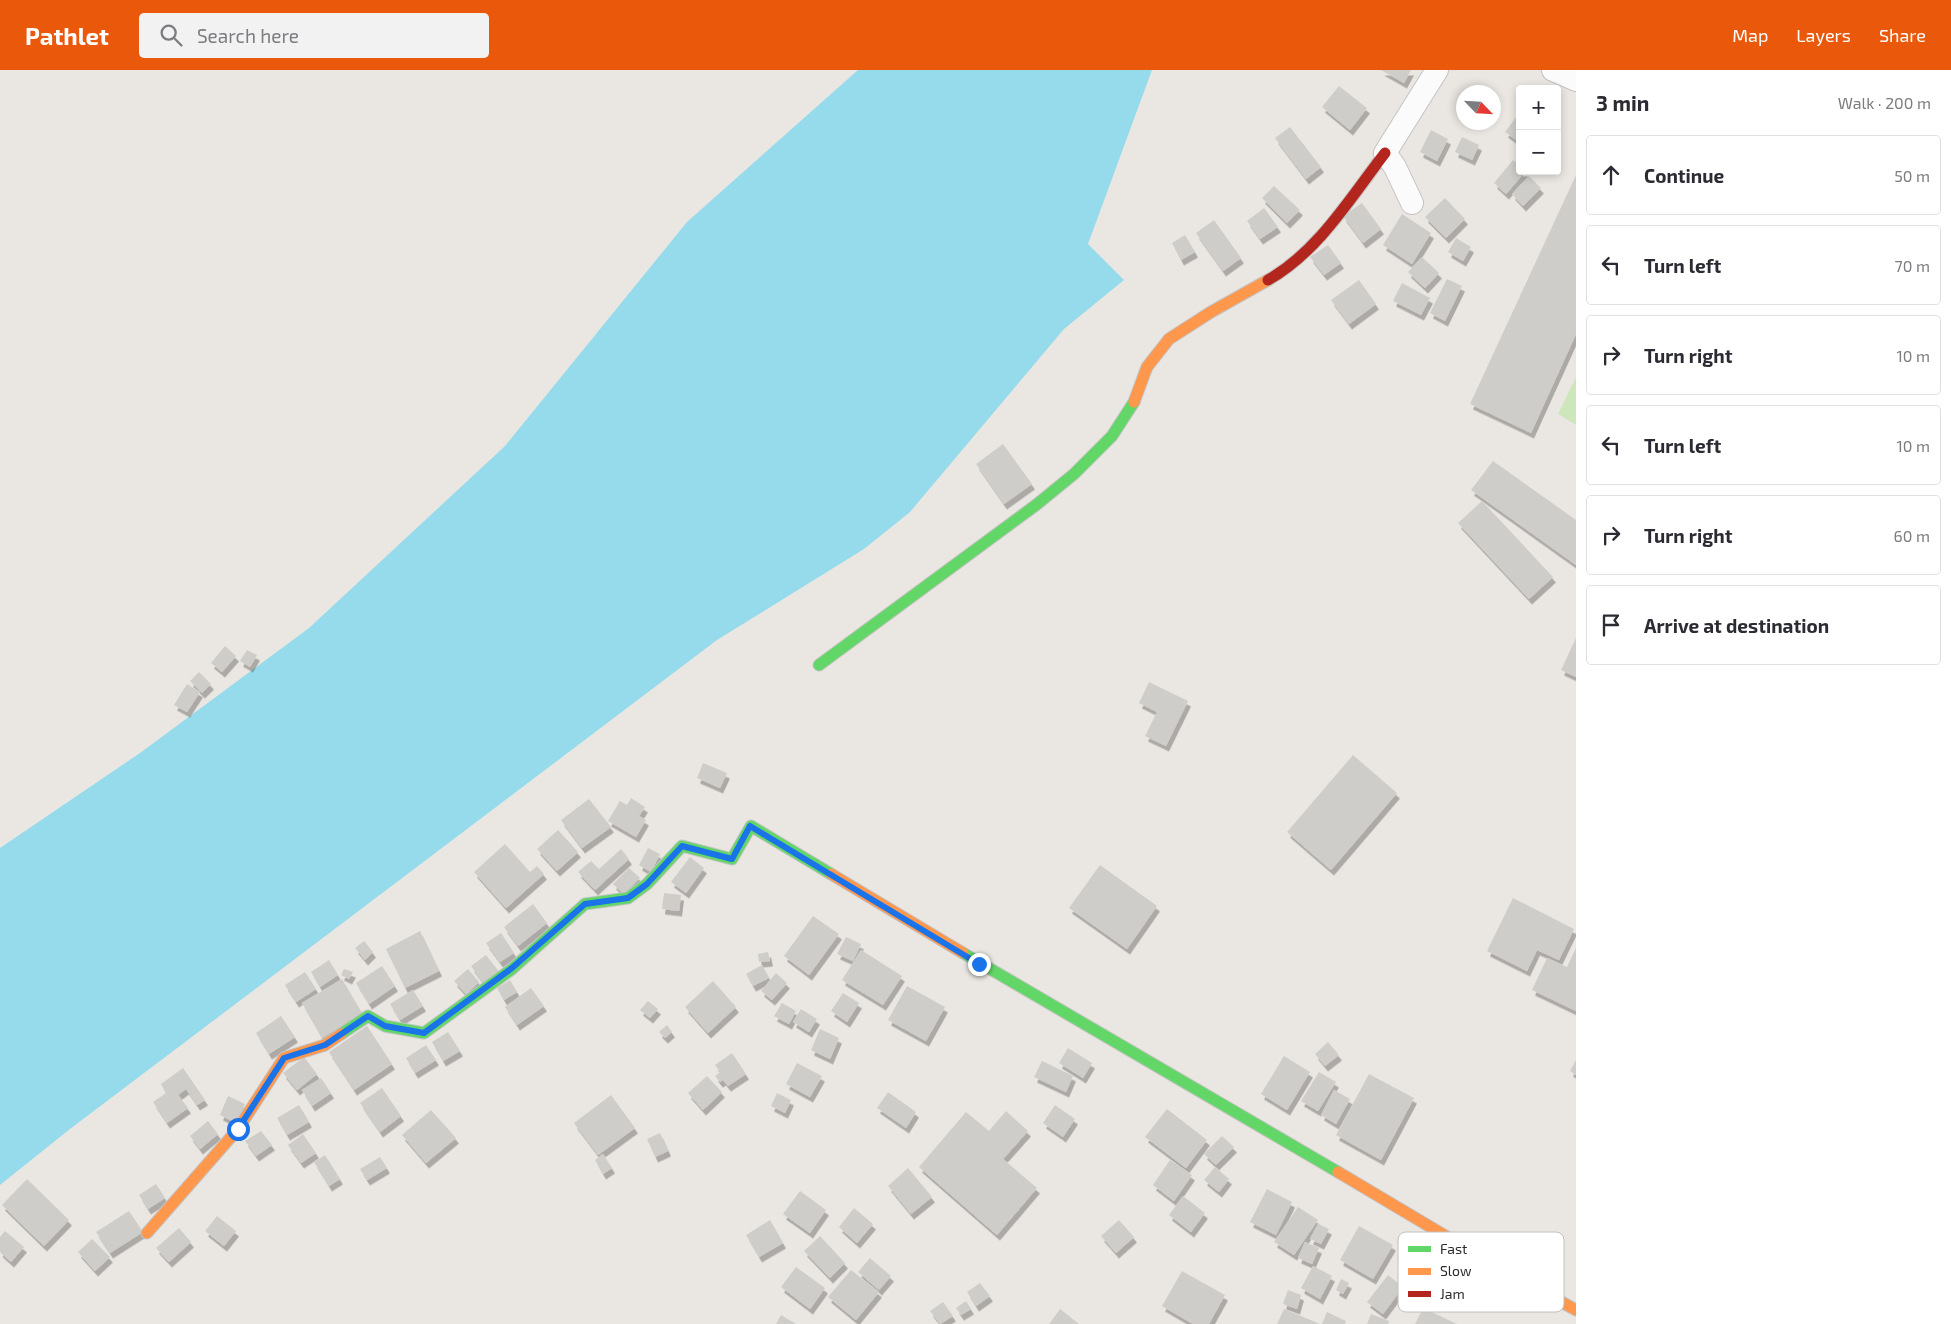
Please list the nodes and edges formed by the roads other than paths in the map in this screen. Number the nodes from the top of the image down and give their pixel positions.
1 (1437, 70) edge
2 (1553, 70) edge
3 (1576, 80) edge
4 (1385, 153) junction
5 (1412, 203) dead end
6 (819, 665) dead end
7 (1438, 1232) edge
8 (147, 1233) dead end
9 (1564, 1304) edge
10 (1576, 1310) edge

1 - 4 street
2 - 3 street
4 - 5 street
4 - 6 street
7 - 8 street
9 - 10 street

